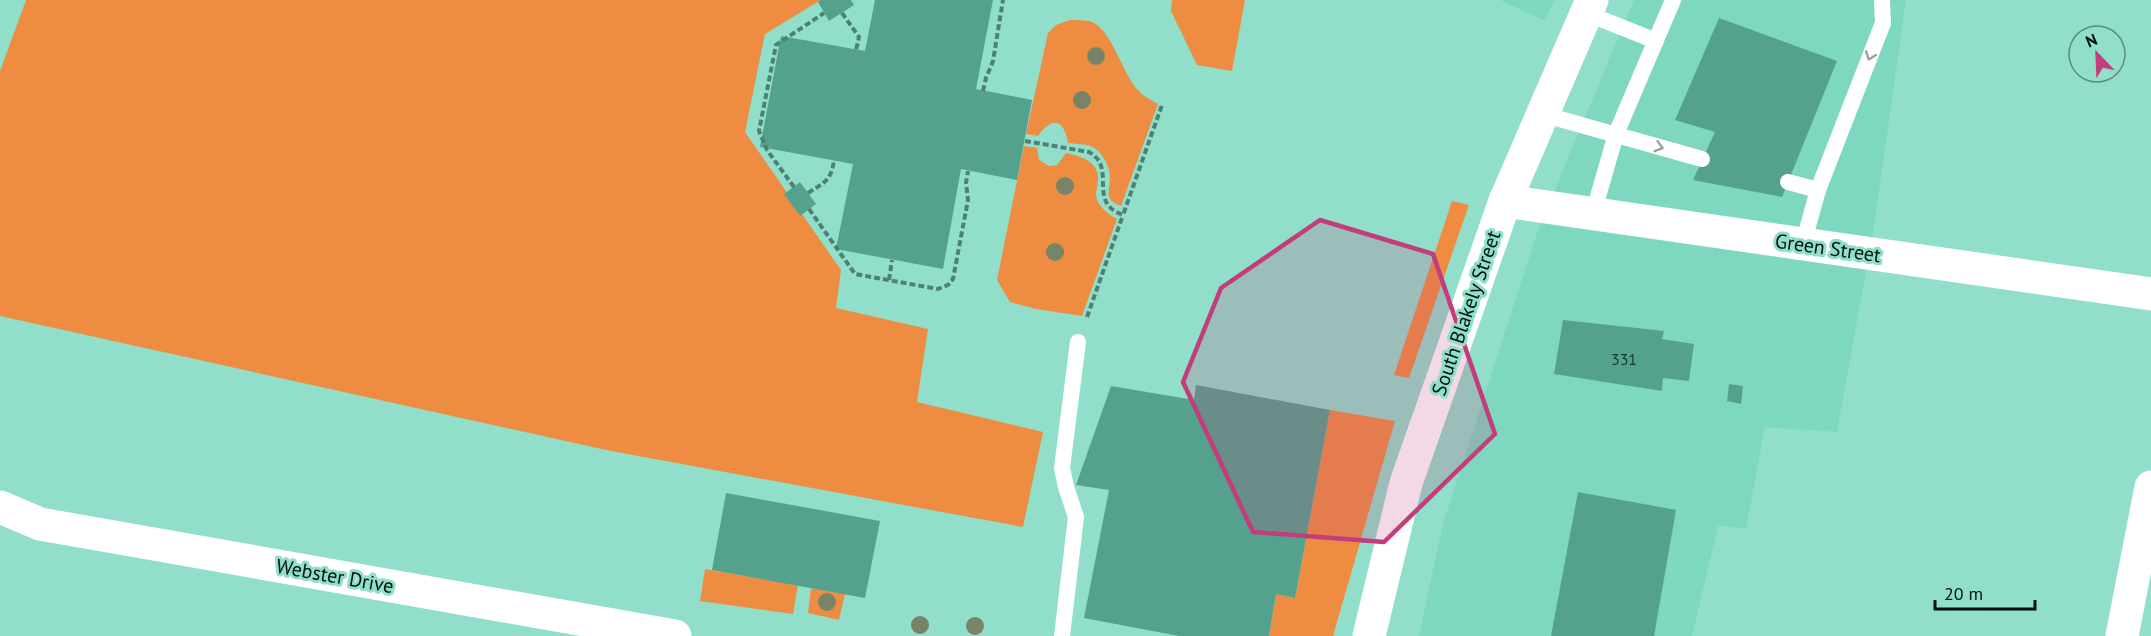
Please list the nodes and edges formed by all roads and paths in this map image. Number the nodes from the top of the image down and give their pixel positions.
1 (1003, 0) edge
2 (1673, 0) edge
3 (1882, 0) edge
4 (1589, 7) edge
5 (824, 13) dead end
6 (842, 13) dead end
7 (1656, 41) junction
8 (856, 50) dead end
9 (983, 91) dead end
10 (1162, 105) dead end
11 (1542, 114) junction
12 (1616, 134) junction
13 (1024, 141) dead end
14 (1702, 159) dead end
15 (834, 160) dead end
16 (968, 171) dead end
17 (1788, 182) dead end
18 (794, 187) dead end
19 (1818, 190) junction
20 (808, 193) dead end
21 (1504, 201) junction
22 (809, 209) dead end
23 (1593, 214) junction
24 (1124, 215) junction
25 (1803, 244) junction
26 (892, 260) dead end
27 (889, 280) junction
28 (2151, 294) edge
29 (1088, 317) dead end
30 (1078, 342) dead end
31 (2151, 487) edge
32 (0, 507) edge
33 (674, 636) edge
34 (1062, 636) edge
35 (1369, 636) edge
36 (2122, 636) edge

1 - 9 path
2 - 7 lane
3 -> 19 lane
4 - 7 lane
4 - 11 street, South Blakely Street
5 - 18 path
6 - 8 path
7 - 12 lane
10 - 24 path
11 - 12 lane
11 - 21 street, South Blakely Street
12 -> 14 lane
12 - 23 lane
13 - 24 path
15 - 20 path
16 - 27 path
17 - 19 lane
19 - 25 lane
21 - 23 street, Green Street
21 - 35 street, South Blakely Street
22 - 27 path
23 - 25 street, Green Street
24 - 29 path
25 - 28 street, Green Street
26 - 27 path
30 - 34 lane
31 - 36 street
32 - 33 street, Webster Drive

